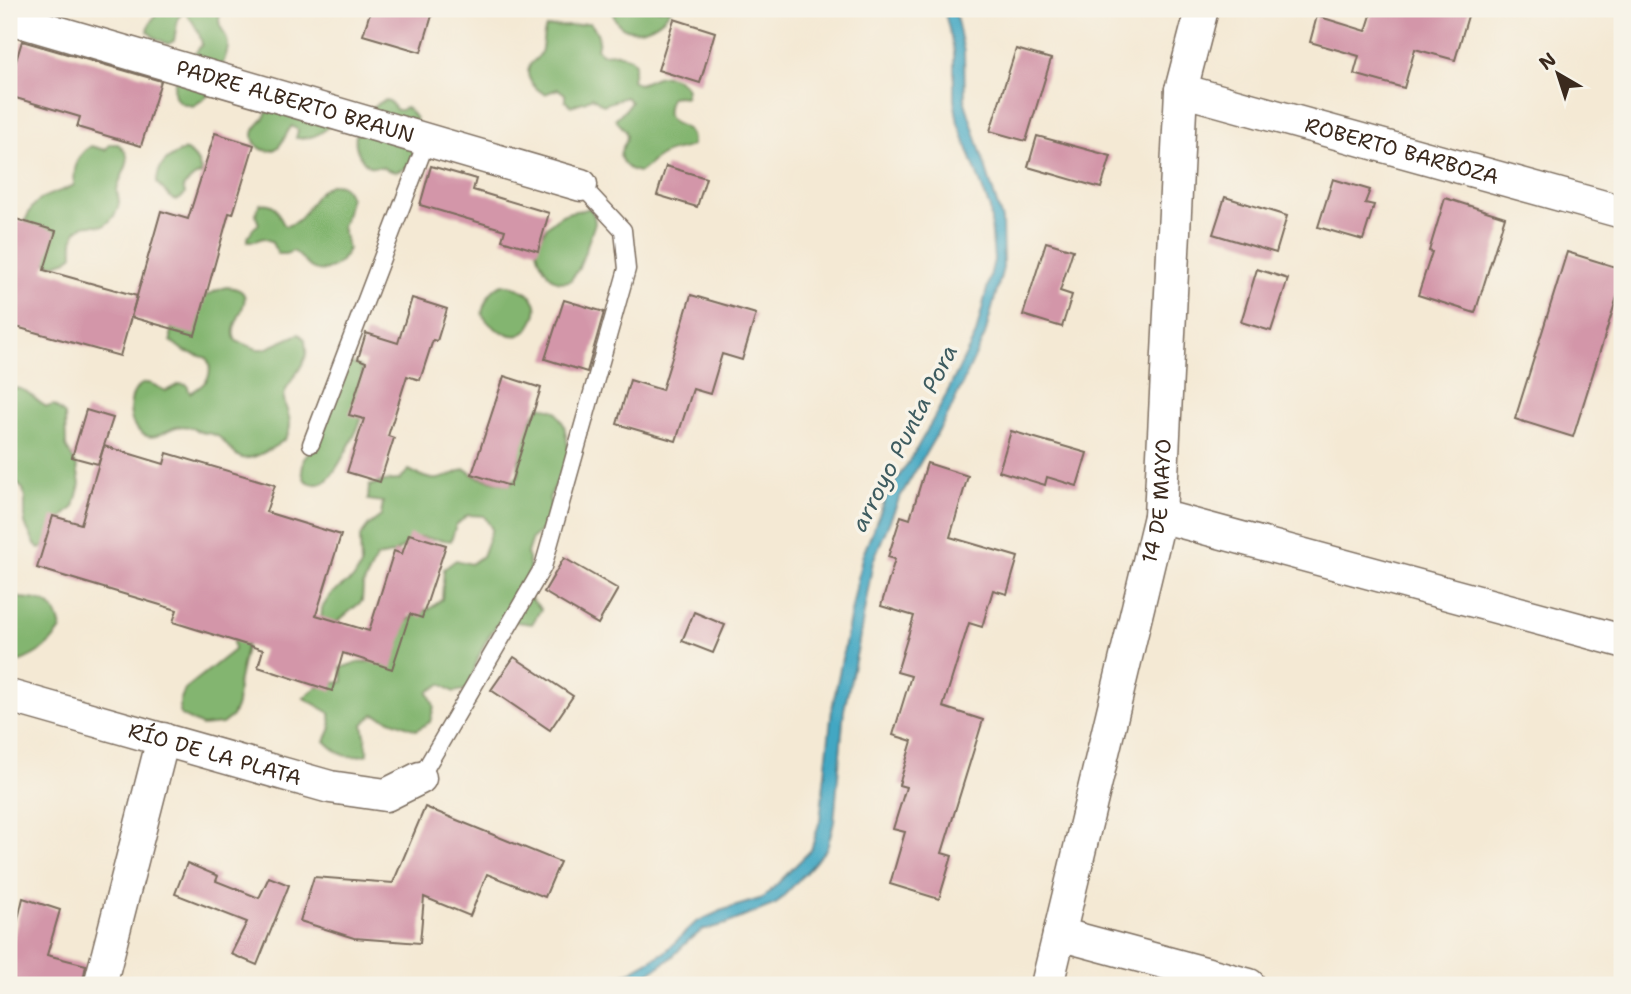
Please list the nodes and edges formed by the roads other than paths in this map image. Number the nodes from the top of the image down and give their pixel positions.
1 (1202, 9) edge
2 (9, 18) edge
3 (1181, 90) junction
4 (427, 141) junction
5 (580, 186) joint
6 (1622, 212) edge
7 (312, 444) dead end
8 (1160, 516) junction
9 (1622, 641) edge
10 (9, 696) edge
11 (163, 739) junction
12 (420, 778) joint
13 (1059, 934) junction
14 (100, 985) edge
15 (1047, 985) edge
16 (1248, 985) edge

1 - 3 street, 14 DE MAYO
2 - 4 street, PADRE ALBERTO BRAUN
3 - 6 street, ROBERTO BARBOZA
3 - 8 street, 14 DE MAYO
4 - 5 street, PADRE ALBERTO BRAUN
4 - 7 lane
5 - 12 lane
8 - 9 street
8 - 13 street, 14 DE MAYO
10 - 11 street, RÍO DE LA PLATA
11 - 12 street, RÍO DE LA PLATA
11 - 14 street
13 - 15 street, 14 DE MAYO
13 - 16 street

